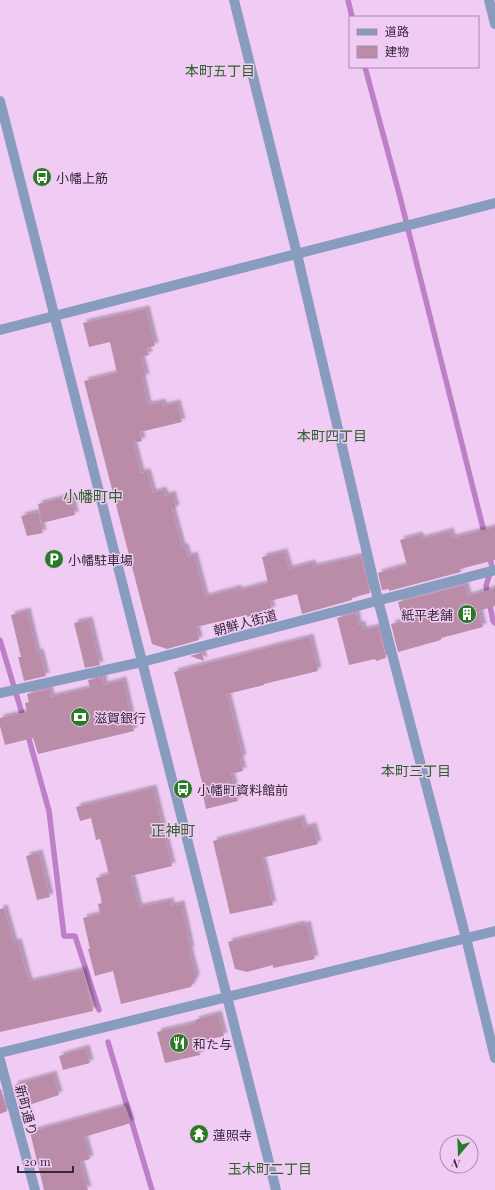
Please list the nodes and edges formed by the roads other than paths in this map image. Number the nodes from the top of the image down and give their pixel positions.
1 (234, 0) edge
2 (489, 0) edge
3 (495, 24) edge
4 (0, 101) edge
5 (495, 203) edge
6 (297, 254) junction
7 (54, 316) junction
8 (0, 330) edge
9 (495, 570) edge
10 (378, 600) junction
11 (142, 662) junction
12 (0, 693) edge
13 (495, 931) edge
14 (466, 938) junction
15 (228, 997) junction
16 (0, 1053) edge
17 (495, 1058) edge
18 (0, 1060) edge
19 (35, 1190) edge
20 (276, 1190) edge

1 - 6 street
2 - 3 street
4 - 7 street
5 - 6 street
6 - 7 street
6 - 10 street
7 - 8 street
7 - 11 street
9 - 10 street, 朝鮮人街道
10 - 11 street, 朝鮮人街道
10 - 14 street
11 - 12 street, 朝鮮人街道
11 - 15 street
13 - 14 street
14 - 15 street
14 - 17 street
15 - 16 street
15 - 20 street
18 - 19 street, 新町通り

